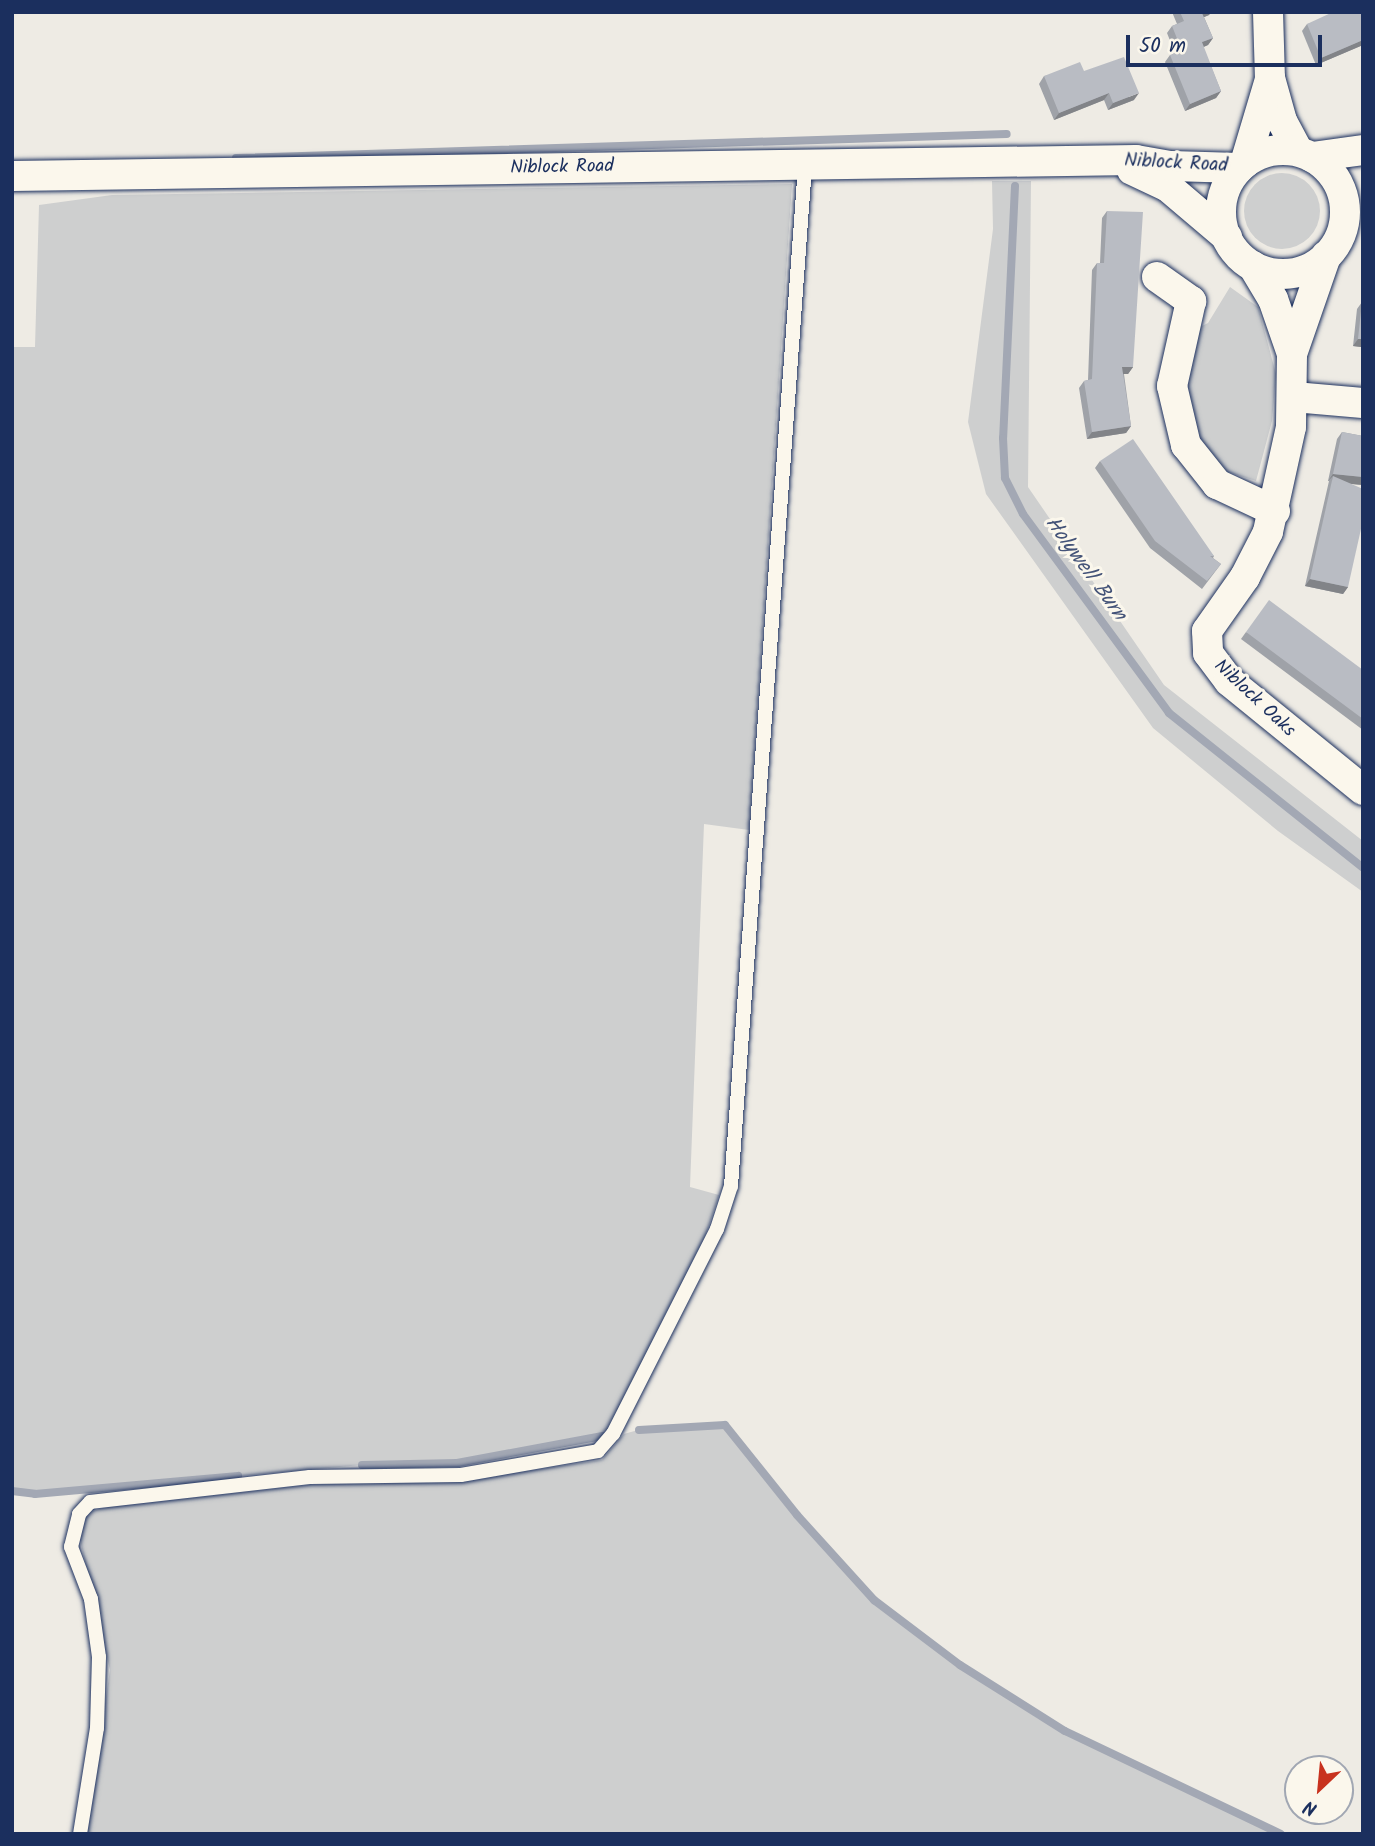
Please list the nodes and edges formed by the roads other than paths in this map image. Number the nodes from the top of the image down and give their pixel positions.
1 (1268, 12) edge
2 (1270, 78) junction
3 (1363, 150) edge
4 (1305, 154) junction
5 (1113, 161) junction
6 (805, 165) junction
7 (1242, 165) junction
8 (12, 176) edge
9 (1363, 184) edge
10 (1344, 222) junction
11 (1227, 237) junction
12 (1326, 256) junction
13 (1253, 266) junction
14 (1157, 277) dead end
15 (1293, 354) junction
16 (1294, 397) junction
17 (1363, 403) edge
18 (1275, 512) junction
19 (1363, 790) edge
20 (80, 1834) edge

1 - 2 street
2 - 4 street
2 - 7 street
3 - 4 street
4 - 7 street
4 - 10 street
5 - 6 street, Niblock Road
5 - 7 street, Niblock Road
5 - 11 street, Niblock Road
6 - 8 street, Niblock Road
6 - 20 lane
7 - 11 street
9 - 10 street
10 - 12 street
11 - 13 street
12 - 13 street
12 - 15 street, Niblock Oaks
13 - 15 street, Niblock Oaks
14 - 18 street
15 - 16 street, Niblock Oaks
16 - 17 street
16 - 18 street, Niblock Oaks
18 - 19 street, Niblock Oaks

